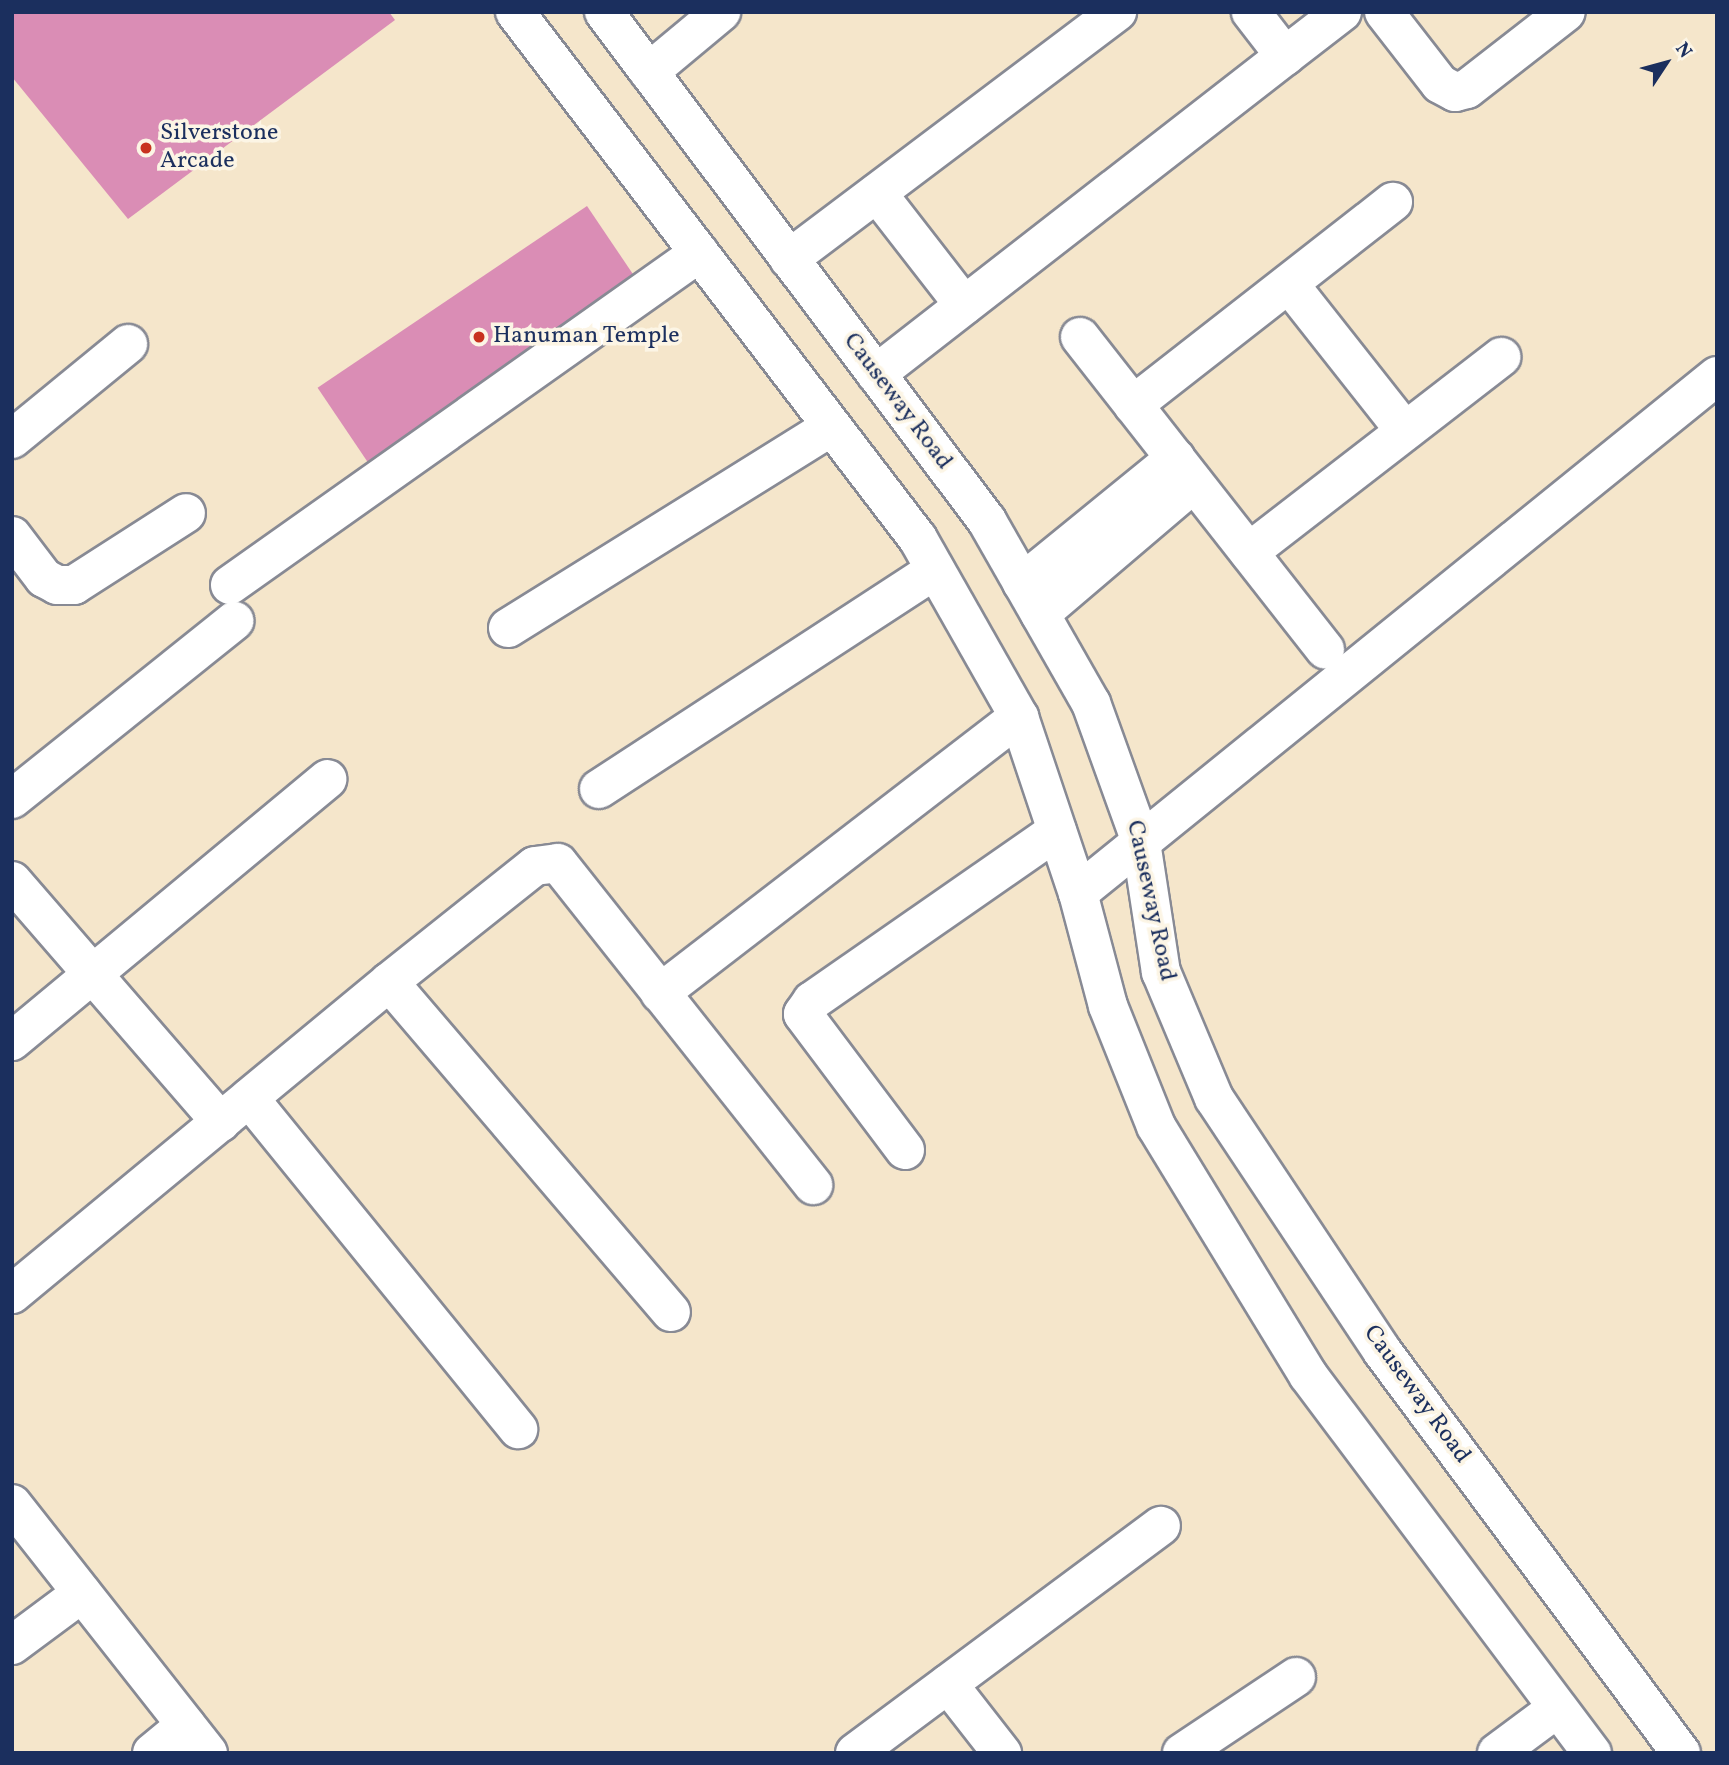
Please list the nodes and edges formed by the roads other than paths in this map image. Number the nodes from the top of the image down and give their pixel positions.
1 (515, 12) edge
2 (604, 12) edge
3 (721, 12) edge
4 (1117, 12) edge
5 (1251, 12) edge
6 (1342, 12) edge
7 (1384, 12) edge
8 (1566, 12) edge
9 (1284, 56) junction
10 (649, 72) junction
11 (877, 193) junction
12 (1393, 202) dead end
13 (699, 253) junction
14 (789, 259) junction
15 (1289, 284) junction
16 (964, 305) junction
17 (1080, 337) dead end
18 (128, 344) dead end
19 (1501, 357) dead end
20 (876, 374) junction
21 (1717, 376) edge
22 (1133, 405) junction
23 (831, 427) junction
24 (1405, 431) junction
25 (12, 439) edge
26 (1184, 470) junction
27 (186, 513) dead end
28 (15, 546) edge
29 (1249, 552) junction
30 (935, 570) junction
31 (1031, 599) junction
32 (508, 628) dead end
33 (1325, 649) dead end
34 (1018, 717) junction
35 (328, 779) dead end
36 (598, 789) dead end
37 (12, 799) edge
38 (1057, 831) junction
39 (1141, 842) junction
40 (12, 881) edge
41 (1078, 893) junction
42 (92, 976) junction
43 (389, 982) junction
44 (660, 993) junction
45 (12, 1041) edge
46 (235, 1110) junction
47 (905, 1150) dead end
48 (813, 1185) dead end
49 (15, 1286) edge
50 (671, 1312) dead end
51 (518, 1429) dead end
52 (12, 1504) edge
53 (1161, 1526) dead end
54 (82, 1593) junction
55 (12, 1645) edge
56 (1296, 1677) dead end
57 (948, 1684) junction
58 (1556, 1709) junction
59 (197, 1739) edge
60 (152, 1753) edge
61 (855, 1753) edge
62 (1002, 1753) edge
63 (1182, 1753) edge
64 (1497, 1753) edge
65 (1592, 1753) edge
66 (1681, 1753) edge

1 - 13 street
2 - 10 street, Causeway Road
3 - 10 street
4 - 11 street
5 - 9 street
6 - 9 street
7 - 8 street
9 - 16 street
10 - 14 street, Causeway Road
11 - 14 street
11 - 16 street
12 - 15 street
13 - 23 street
13 - 37 street
14 - 20 street, Causeway Road
15 - 22 street
15 - 24 street
16 - 20 street
17 - 22 street
18 - 25 street
19 - 24 street
20 - 31 street, Causeway Road
21 - 39 street
22 - 26 street
23 - 30 street
23 - 32 street
24 - 29 street
26 - 29 street
26 - 31 street
27 - 28 street
29 - 33 street
30 - 34 street
30 - 36 street
31 - 39 street, Causeway Road
34 - 38 street
34 - 44 street
35 - 42 street
38 - 41 street
38 - 47 street
39 - 41 street
39 - 66 street, Causeway Road
40 - 42 street
41 - 58 street
42 - 45 street
42 - 46 street
43 - 44 street
43 - 46 street
43 - 50 street
44 - 48 street
46 - 49 street
46 - 51 street
52 - 54 street
53 - 57 street
54 - 55 street
54 - 59 street
56 - 63 street
57 - 61 street
57 - 62 street
58 - 64 street
58 - 65 street
59 - 60 street

